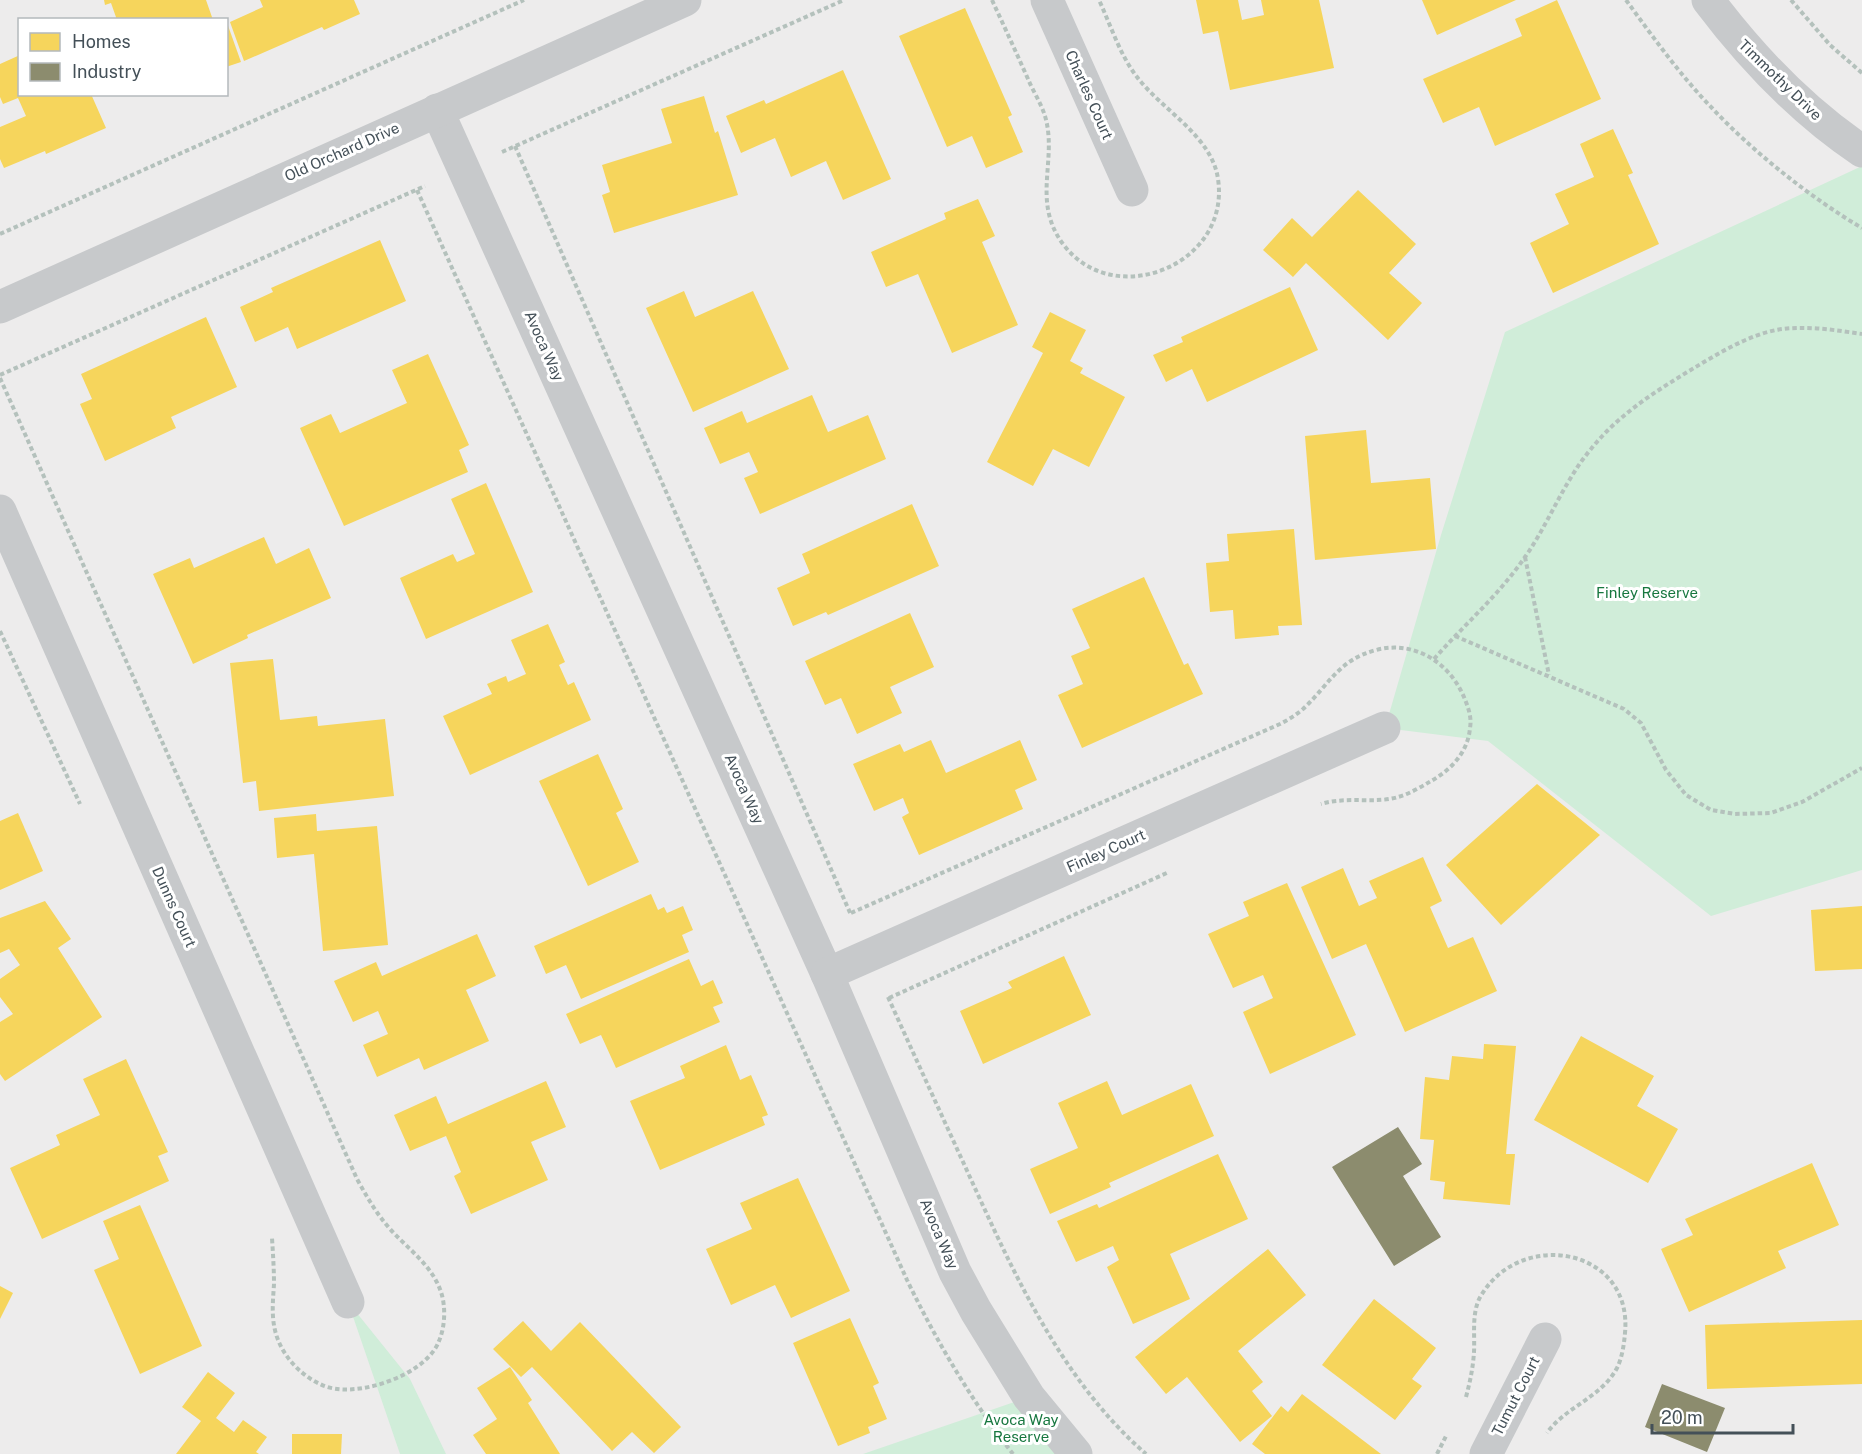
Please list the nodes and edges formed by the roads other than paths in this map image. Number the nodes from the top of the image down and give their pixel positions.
1 (685, 0) edge
2 (1047, 0) edge
3 (1708, 0) edge
4 (437, 110) junction
5 (1862, 151) edge
6 (1132, 190) dead end
7 (0, 307) edge
8 (0, 511) edge
9 (1384, 728) dead end
10 (827, 974) junction
11 (348, 1302) dead end
12 (1545, 1339) dead end
13 (1076, 1454) edge
14 (1486, 1454) edge

1 - 4 street, Old Orchard Drive
2 - 6 street, Charles Court
3 - 5 street, Timmothy Drive
4 - 7 street, Old Orchard Drive
4 - 10 street, Avoca Way
8 - 11 street, Dunns Court
9 - 10 street, Finley Court
10 - 13 street, Avoca Way
12 - 14 street, Tumut Court

